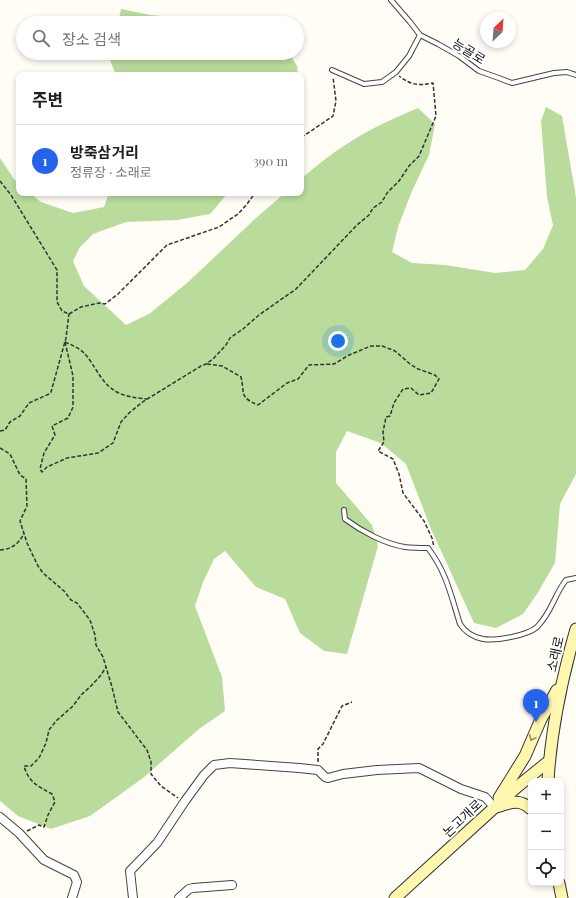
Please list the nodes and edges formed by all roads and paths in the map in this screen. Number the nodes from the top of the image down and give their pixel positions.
1 (391, 0) edge
2 (420, 35) junction
3 (332, 70) joint
4 (396, 72) junction
5 (576, 75) edge
6 (304, 135) edge
7 (0, 181) edge
8 (253, 196) edge
9 (68, 314) junction
10 (65, 342) junction
11 (206, 364) junction
12 (147, 400) junction
13 (0, 431) edge
14 (0, 448) edge
15 (344, 510) dead end
16 (24, 533) junction
17 (0, 550) edge
18 (438, 561) junction
19 (576, 578) edge
20 (576, 629) edge
21 (106, 667) junction
22 (564, 679) junction
23 (352, 702) dead end
24 (549, 761) junction
25 (318, 770) junction
26 (548, 778) edge
27 (185, 801) junction
28 (528, 806) edge
29 (494, 807) junction
30 (0, 817) edge
31 (19, 833) junction
32 (232, 885) dead end
33 (560, 886) edge
34 (72, 898) edge
35 (133, 898) edge
36 (179, 898) edge
37 (395, 898) edge
38 (562, 898) edge

1 - 2 lane, 능골로
2 - 4 lane
2 - 5 lane, 능골로
3 - 4 lane
3 - 6 path
4 - 11 path
7 - 9 path
8 - 9 path
9 - 10 path
10 - 12 path
10 - 12 path
10 - 13 path
11 - 12 path
11 - 18 path
14 - 16 path
15 - 18 lane
16 - 17 path
16 - 21 path
18 - 19 lane
20 - 22 main road, 소래로
21 - 27 path
21 - 31 path
22 - 24 main road, 소래로
22 -> 29 main road
23 - 25 path
24 - 26 main road, 소래로
24 - 29 main road, 논고개로
25 - 27 street
25 - 29 street
27 - 35 street
28 - 29 main road
29 - 37 main road, 논고개로
30 - 31 street
31 - 34 street
32 - 36 street
33 - 38 main road

